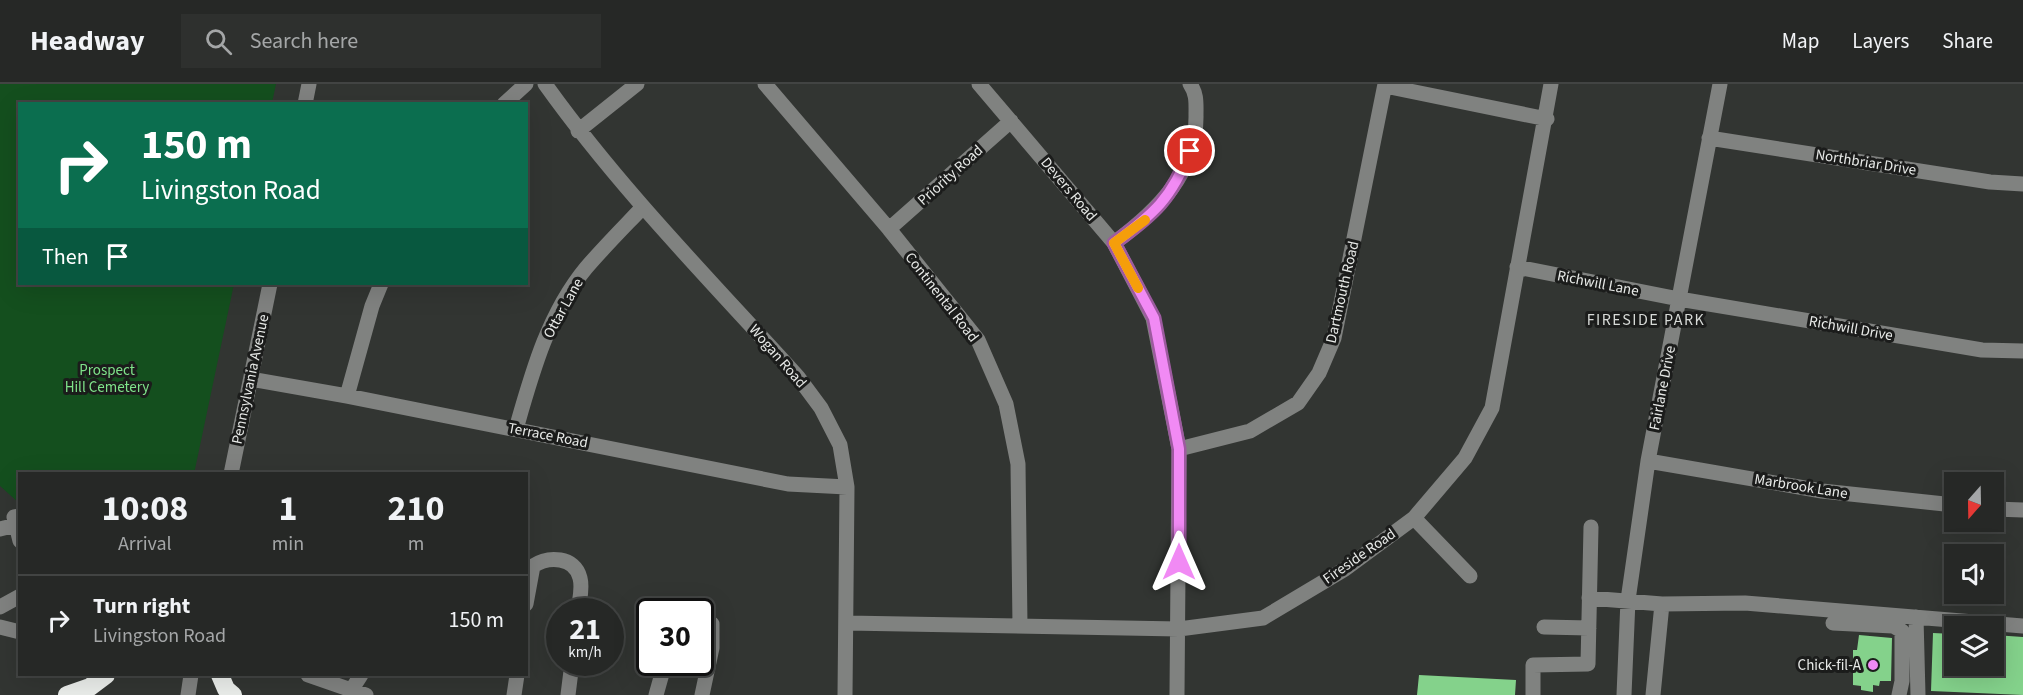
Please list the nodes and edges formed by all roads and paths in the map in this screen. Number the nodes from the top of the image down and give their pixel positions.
1 (309, 84) edge
2 (526, 84) edge
3 (544, 84) edge
4 (637, 84) edge
5 (765, 84) edge
6 (979, 84) edge
7 (1190, 84) edge
8 (1551, 84) edge
9 (1720, 84) edge
10 (1385, 85) edge
11 (305, 102) edge
12 (506, 102) edge
13 (1547, 119) junction
14 (1011, 121) junction
15 (578, 130) junction
16 (1709, 138) junction
17 (2023, 184) edge
18 (643, 207) junction
19 (889, 229) junction
20 (1114, 243) junction
21 (1517, 267) junction
22 (270, 285) edge
23 (381, 285) edge
24 (1679, 299) junction
25 (2023, 351) edge
26 (250, 379) junction
27 (347, 396) junction
28 (516, 429) junction
29 (1179, 449) junction
30 (1648, 461) junction
31 (231, 472) edge
32 (847, 487) junction
33 (1944, 504) edge
34 (2004, 509) edge
35 (2023, 510) edge
36 (1413, 518) junction
37 (12, 519) edge
38 (1591, 527) dead end
39 (0, 529) edge
40 (18, 536) edge
41 (1470, 576) dead end
42 (528, 593) edge
43 (18, 597) edge
44 (579, 598) edge
45 (1589, 598) junction
46 (1628, 600) junction
47 (1662, 604) junction
48 (0, 607) edge
49 (1916, 617) junction
50 (847, 623) junction
51 (1833, 623) dead end
52 (1020, 626) junction
53 (2023, 626) edge
54 (0, 627) edge
55 (1544, 627) dead end
56 (1589, 628) junction
57 (1179, 629) junction
58 (18, 632) edge
59 (105, 676) edge
60 (191, 676) edge
61 (220, 676) edge
62 (311, 676) edge
63 (361, 676) edge
64 (517, 676) edge
65 (570, 676) edge
66 (661, 676) edge
67 (706, 676) edge
68 (359, 692) edge
69 (67, 695) edge
70 (188, 695) edge
71 (233, 695) edge
72 (514, 695) edge
73 (568, 695) edge
74 (656, 695) edge
75 (702, 695) edge
76 (845, 695) edge
77 (1177, 695) edge
78 (1533, 695) edge
79 (1624, 695) edge
80 (1653, 695) edge
81 (1899, 695) edge
82 (1918, 695) edge

1 - 11 street
2 - 12 street
3 - 15 street, Wogan Road
4 - 15 street
5 - 19 street, Continental Road
6 - 14 street, Devers Road
7 - 20 street
8 - 13 street, Fireside Road
9 - 16 street, Fairlane Drive
10 - 13 street
10 - 29 street, Dartmouth Road
13 - 21 street, Fireside Road
14 - 19 street, Priority Road
14 - 20 street, Devers Road
15 - 18 street, Wogan Road
16 - 17 street, Northbriar Drive
16 - 24 street, Fairlane Drive
18 - 28 street, Ottar Lane
18 - 32 street, Wogan Road
19 - 52 street, Continental Road
20 - 29 street, Devers Road
21 - 24 street, Richwill Lane
21 - 36 street, Fireside Road
22 - 26 street, Pennsylvania Avenue
23 - 27 street
24 - 25 street, Richwill Drive
24 - 30 street, Fairlane Drive
26 - 27 street, Terrace Road
26 - 31 street, Pennsylvania Avenue
27 - 28 street, Terrace Road
28 - 32 street, Terrace Road
29 - 57 street, Devers Road
30 - 33 street, Marbrook Lane
30 - 46 street, Fairlane Drive
32 - 50 street, Wogan Road
34 - 35 street
36 - 41 street
36 - 57 street, Fireside Road
37 - 39 street
37 - 40 street
38 - 45 street
42 - 44 street
43 - 48 street
45 - 46 street
45 - 56 street
46 - 47 street
46 - 79 street, Fairlane Drive
47 - 49 street
47 - 80 street
49 - 53 street
49 - 82 street
50 - 52 street, Fireside Road
50 - 76 street, Wogan Road
51 - 81 street
52 - 57 street, Fireside Road
54 - 58 street
55 - 56 street
56 - 78 street
57 - 77 street, Devers Road
59 - 69 highway
60 - 70 street
61 - 71 highway
62 - 68 street
63 - 68 street
64 - 72 street
65 - 73 street
66 - 74 street
67 - 75 street

